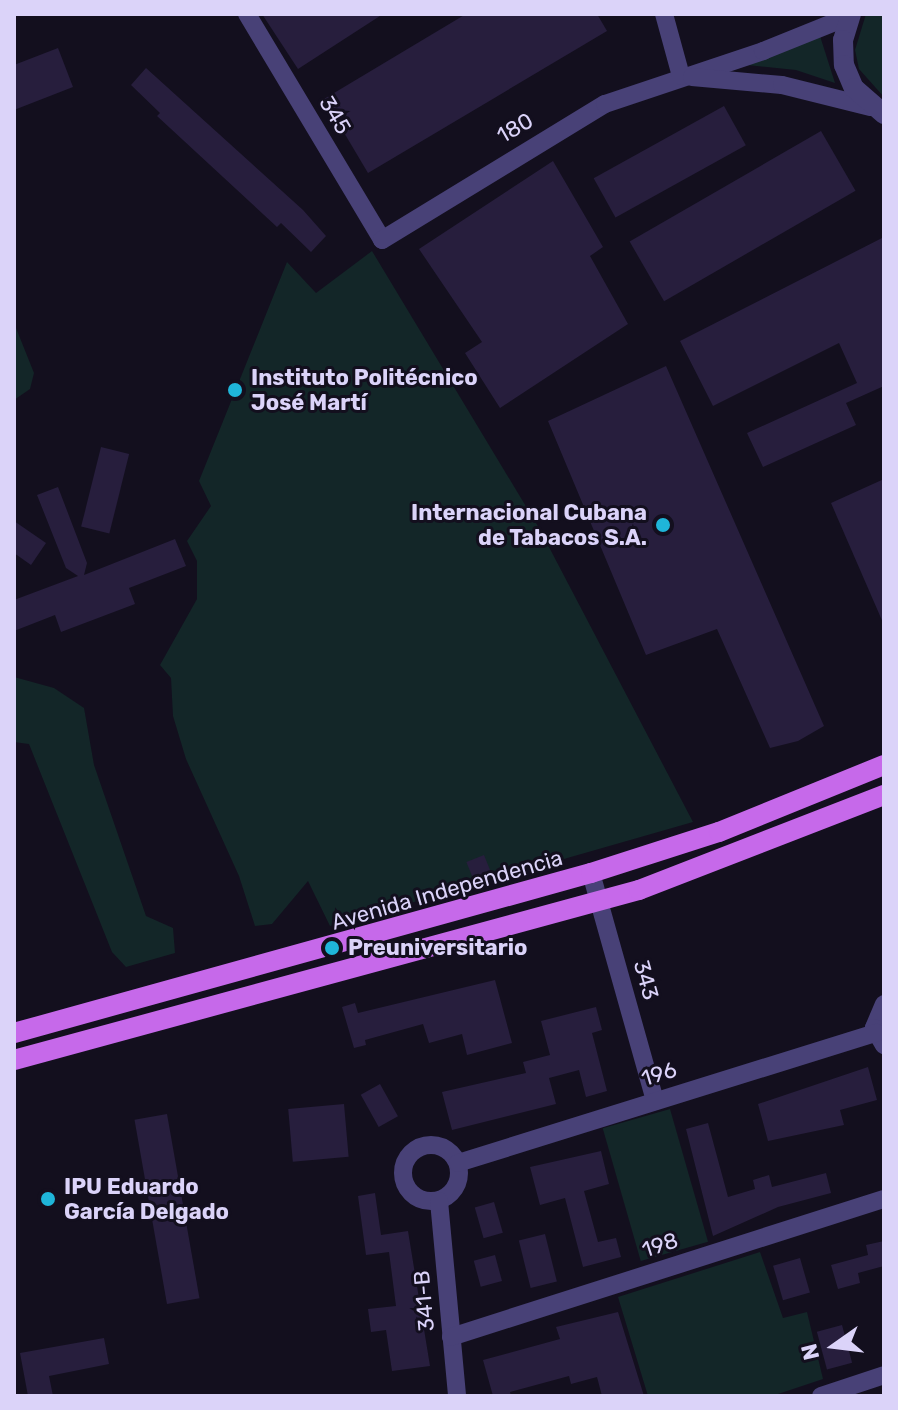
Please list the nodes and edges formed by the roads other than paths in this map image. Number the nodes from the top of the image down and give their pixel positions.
1 (247, 14) edge
2 (664, 14) edge
3 (850, 15) edge
4 (681, 76) junction
5 (877, 110) edge
6 (382, 240) joint
7 (884, 765) edge
8 (884, 795) edge
9 (719, 832) junction
10 (731, 856) junction
11 (591, 873) junction
12 (599, 902) junction
13 (884, 1004) edge
14 (14, 1033) edge
15 (880, 1039) edge
16 (14, 1060) edge
17 (655, 1101) junction
18 (458, 1163) junction
19 (884, 1199) edge
20 (439, 1201) junction
21 (451, 1337) junction
22 (884, 1375) edge
23 (457, 1396) edge
24 (821, 1396) edge

1 - 6 street, 345
2 - 4 street
3 - 4 street, 180
3 - 5 street
4 - 5 street, 180
4 - 6 street, 180
7 - 9 main road, Avenida Independencia
8 - 10 main road
9 - 10 street
9 - 11 main road, Avenida Independencia
10 - 12 main road
11 - 12 street, 343
11 - 14 main road, Avenida Independencia
12 - 16 main road
12 - 17 street, 343
13 - 15 street, 196
15 - 17 street, 196
17 - 18 street, 196
18 - 20 street
18 - 20 street
19 - 21 street, 198
20 - 21 street, 341-B
21 - 23 street, 341-B
22 - 24 street

